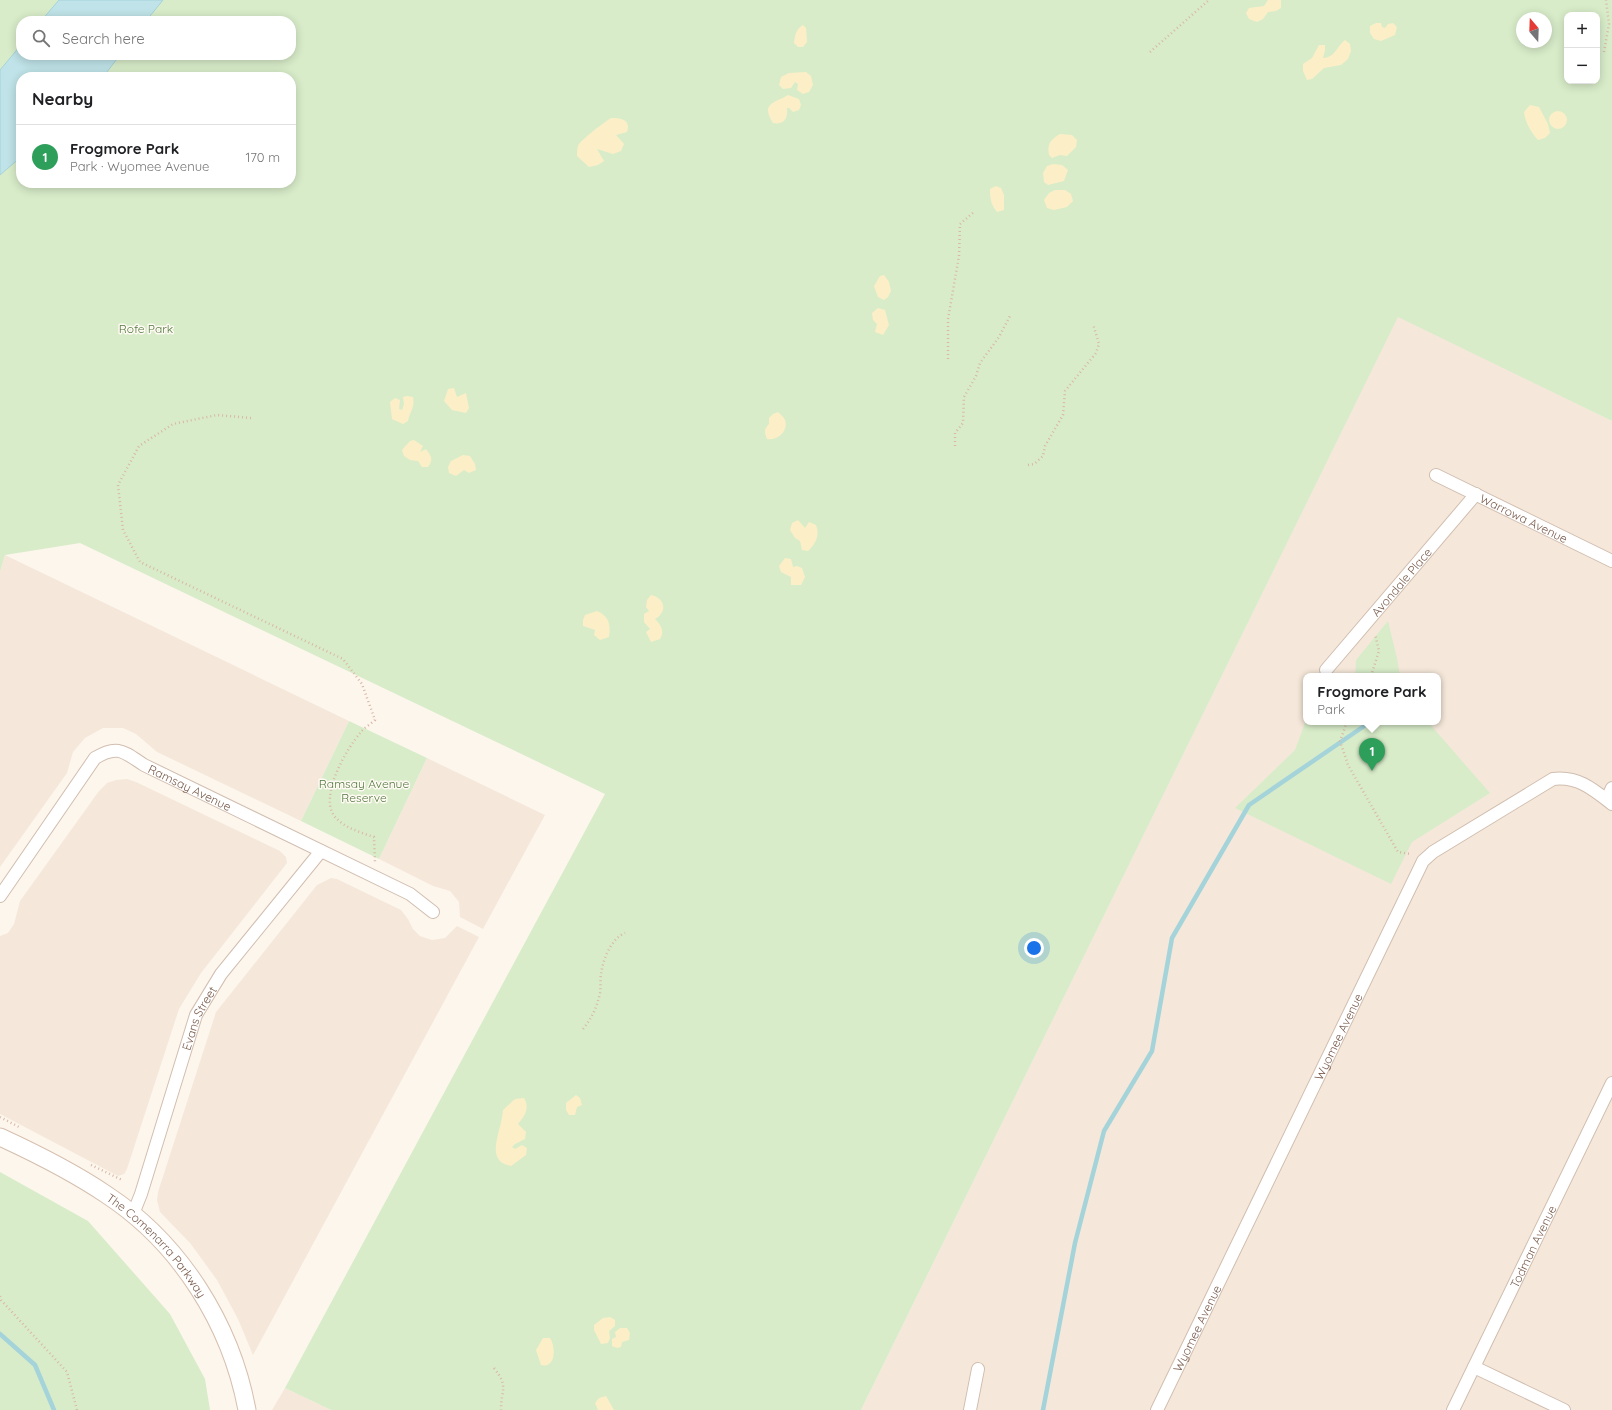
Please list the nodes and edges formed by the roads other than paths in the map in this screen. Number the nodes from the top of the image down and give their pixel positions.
1 (1436, 475) dead end
2 (1476, 494) junction
3 (1612, 561) edge
4 (1326, 670) dead end
5 (1612, 788) edge
6 (1609, 802) edge
7 (321, 851) junction
8 (0, 896) edge
9 (433, 912) dead end
10 (1612, 1082) edge
11 (0, 1137) edge
12 (133, 1214) junction
13 (1474, 1367) junction
14 (978, 1369) dead end
15 (247, 1410) edge
16 (970, 1410) edge
17 (1157, 1410) edge
18 (1453, 1410) edge
19 (1564, 1410) edge

1 - 2 street, Warrowa Avenue
2 - 3 street, Warrowa Avenue
2 - 4 street, Avondale Place
5 - 6 street
6 - 17 street, Wyomee Avenue
7 - 8 street, Ramsay Avenue
7 - 9 street, Ramsay Avenue
7 - 12 street, Evans Street
10 - 13 street, Todman Avenue
11 - 12 main road, The Comenarra Parkway
12 - 15 main road, The Comenarra Parkway
13 - 18 street, Todman Avenue
13 - 19 street
14 - 16 street

